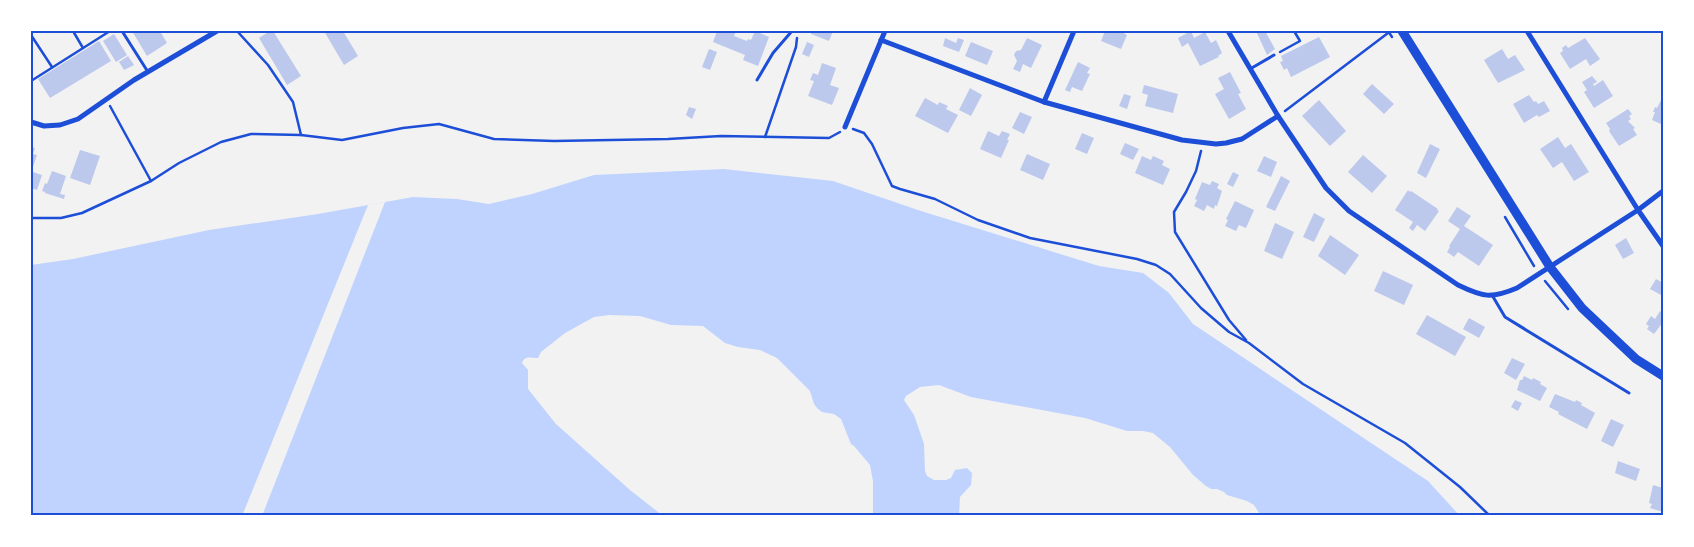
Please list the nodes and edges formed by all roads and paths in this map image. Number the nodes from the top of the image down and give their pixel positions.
1 (73, 31) edge
2 (110, 31) edge
3 (122, 31) edge
4 (237, 31) edge
5 (792, 31) edge
6 (798, 31) edge
7 (885, 31) edge
8 (1074, 31) edge
9 (1294, 31) edge
10 (1390, 31) edge
11 (1402, 31) edge
12 (1527, 31) edge
13 (214, 32) edge
14 (1229, 32) edge
15 (31, 35) edge
16 (881, 40) junction
17 (83, 48) junction
18 (1274, 55) joint
19 (52, 67) junction
20 (1250, 70) junction
21 (149, 72) junction
22 (757, 80) dead end
23 (31, 81) edge
24 (105, 100) junction
25 (1044, 102) junction
26 (1278, 116) junction
27 (31, 122) edge
28 (845, 127) junction
29 (301, 136) junction
30 (764, 137) junction
31 (1202, 142) junction
32 (151, 181) junction
33 (1663, 191) edge
34 (1638, 210) junction
35 (31, 218) edge
36 (1663, 246) edge
37 (1550, 267) junction
38 (1492, 295) junction
39 (1249, 343) junction
40 (1663, 376) edge
41 (1629, 393) dead end
42 (1490, 516) edge

1 - 17 path
2 - 17 path
3 - 21 lane
4 - 29 path
5 - 22 lane
6 - 30 path
7 - 16 street
8 - 25 street
9 - 18 path
10 - 26 path
11 - 37 main road
12 - 34 street
13 - 21 street
14 - 20 street
15 - 19 path
16 - 25 street
16 - 28 street
17 - 19 path
18 - 20 lane
19 - 23 path
20 - 26 street
21 - 24 street
24 - 27 street
24 - 32 path
25 - 31 street
26 - 31 street
26 - 38 street
28 - 30 path
28 - 39 path
29 - 30 path
29 - 32 path
31 - 39 path
32 - 35 path
33 - 34 street
34 - 36 street
34 - 37 street
37 - 38 street
37 - 40 main road
38 - 41 lane
39 - 42 path

